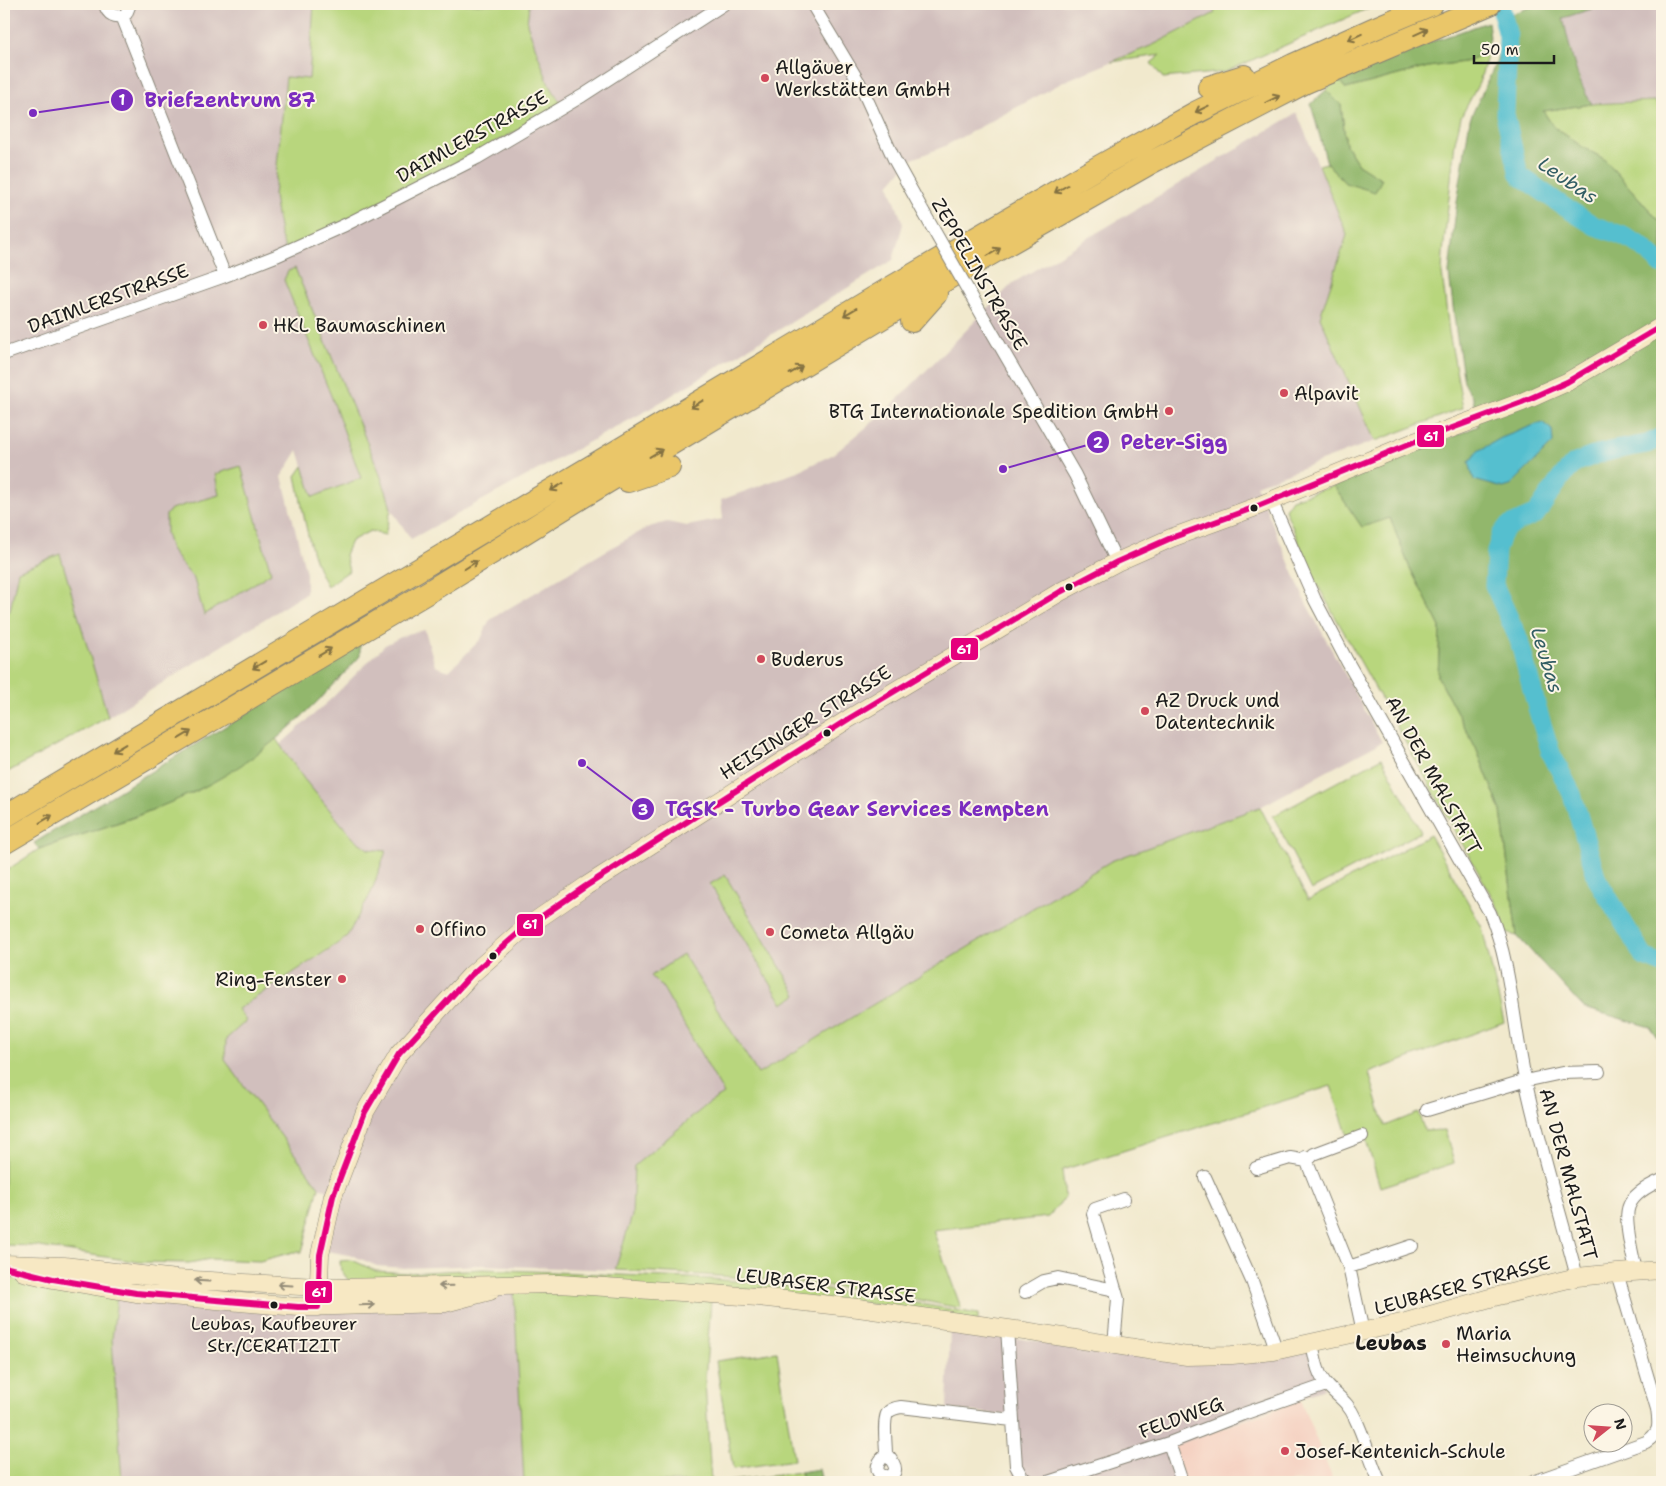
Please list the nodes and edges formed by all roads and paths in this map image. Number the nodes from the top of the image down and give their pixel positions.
1 (105, 4) edge
2 (130, 4) edge
3 (724, 4) edge
4 (812, 4) edge
5 (1432, 4) edge
6 (1490, 4) edge
7 (122, 16) junction
8 (1294, 65) junction
9 (1209, 87) dead end
10 (986, 213) dead end
11 (225, 276) junction
12 (952, 276) junction
13 (892, 287) junction
14 (912, 321) dead end
15 (1661, 327) edge
16 (4, 354) edge
17 (669, 467) dead end
18 (584, 496) junction
19 (1275, 499) junction
20 (1117, 562) junction
21 (4, 817) edge
22 (4, 844) edge
23 (1599, 1072) dead end
24 (1525, 1081) junction
25 (1427, 1110) dead end
26 (1362, 1136) dead end
27 (1306, 1159) junction
28 (1256, 1168) dead end
29 (1205, 1177) dead end
30 (1662, 1180) edge
31 (1124, 1199) dead end
32 (1412, 1246) dead end
33 (4, 1266) edge
34 (1349, 1267) junction
35 (1662, 1270) edge
36 (1636, 1272) junction
37 (1617, 1273) junction
38 (1577, 1277) junction
39 (512, 1284) junction
40 (319, 1287) junction
41 (1115, 1290) junction
42 (1025, 1292) dead end
43 (318, 1307) junction
44 (1007, 1328) junction
45 (1363, 1332) junction
46 (1312, 1343) junction
47 (1114, 1345) junction
48 (1274, 1351) junction
49 (1326, 1385) junction
50 (1012, 1420) junction
51 (1169, 1443) junction
52 (886, 1454) dead end
53 (1029, 1482) edge
54 (1048, 1482) edge
55 (1182, 1482) edge
56 (1380, 1482) edge
57 (1533, 1482) edge

1 - 7 street
2 - 7 street
3 - 11 street, DAIMLERSTRASSE
4 - 20 street, ZEPPELINSTRASSE, bridge
5 -> 8 highway
12 -> 6 highway
7 - 11 street
8 - 9 highway
8 -> 13 highway
10 - 13 highway
11 - 16 street, DAIMLERSTRASSE
12 - 14 highway
18 -> 12 highway
13 -> 21 highway
15 - 19 main road, HEISINGER STRASSE
17 - 18 highway
22 -> 18 highway
19 - 20 main road, HEISINGER STRASSE
19 - 24 street, AN DER MALSTATT
20 - 40 main road, HEISINGER STRASSE
23 - 24 street, AN DER MALSTATT
24 - 25 street, AN DER MALSTATT
24 - 38 street, AN DER MALSTATT
26 - 27 street
27 - 28 street
27 - 34 street
29 - 48 street
30 - 36 street
31 - 41 street
32 - 34 street
40 -> 33 main road, LEUBASER STRASSE
33 - 43 main road
34 - 45 street
35 - 36 main road, LEUBASER STRASSE
36 - 37 main road, LEUBASER STRASSE
37 - 38 main road, LEUBASER STRASSE
37 - 57 street
38 - 45 main road, LEUBASER STRASSE
39 -> 40 main road, LEUBASER STRASSE
43 -> 39 main road
39 - 44 main road, LEUBASER STRASSE
40 - 43 main road, HEISINGER STRASSE
41 - 42 street
41 - 47 street
44 - 47 main road, LEUBASER STRASSE
44 - 50 street
45 - 46 main road, LEUBASER STRASSE
46 - 48 main road, LEUBASER STRASSE
46 - 49 street
47 - 48 main road, LEUBASER STRASSE
49 - 51 street, FELDWEG
49 - 56 street
50 - 52 street
50 - 53 street
51 - 54 street, FELDWEG
51 - 55 street

